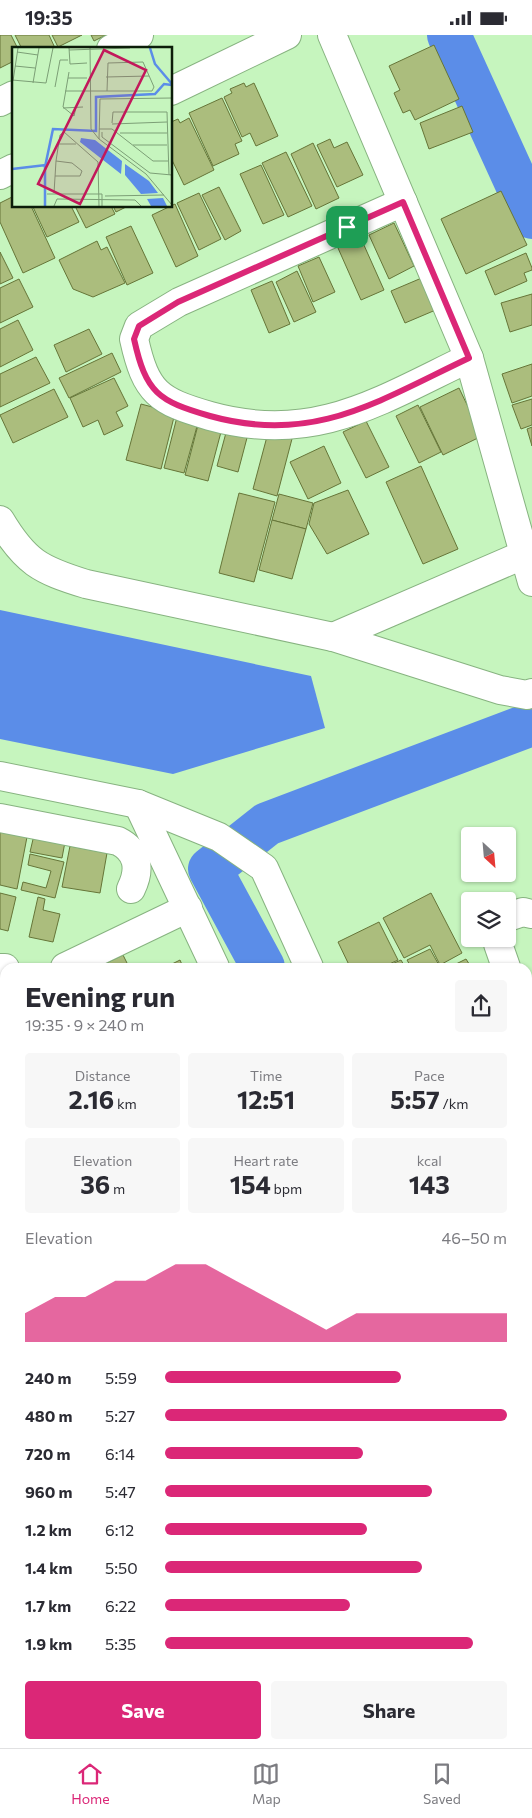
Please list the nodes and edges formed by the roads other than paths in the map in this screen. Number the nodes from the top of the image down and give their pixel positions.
1 (139, 35) edge
2 (287, 35) edge
3 (332, 35) edge
4 (114, 47) edge
5 (172, 91) edge
6 (12, 96) edge
7 (0, 102) edge
8 (12, 169) edge
9 (0, 175) edge
10 (403, 202) junction
11 (469, 358) junction
12 (0, 520) edge
13 (523, 555) junction
14 (532, 582) edge
15 (333, 637) junction
16 (532, 693) edge
17 (0, 776) edge
18 (138, 804) junction
19 (0, 818) edge
20 (131, 889) dead end
21 (188, 908) junction
22 (516, 914) edge
23 (532, 914) edge
24 (499, 947) edge
25 (73, 963) edge
26 (213, 963) edge
27 (306, 963) edge
28 (505, 963) edge

1 - 4 street
2 - 5 street
3 - 10 street
6 - 7 street
8 - 9 street
10 - 11 street
10 - 11 street
11 - 13 street
12 - 15 street
13 - 14 street
13 - 15 street
15 - 16 street
17 - 18 street
18 - 21 street
18 - 27 street
19 - 20 street
21 - 25 street
21 - 26 street
22 - 23 street
24 - 28 street

